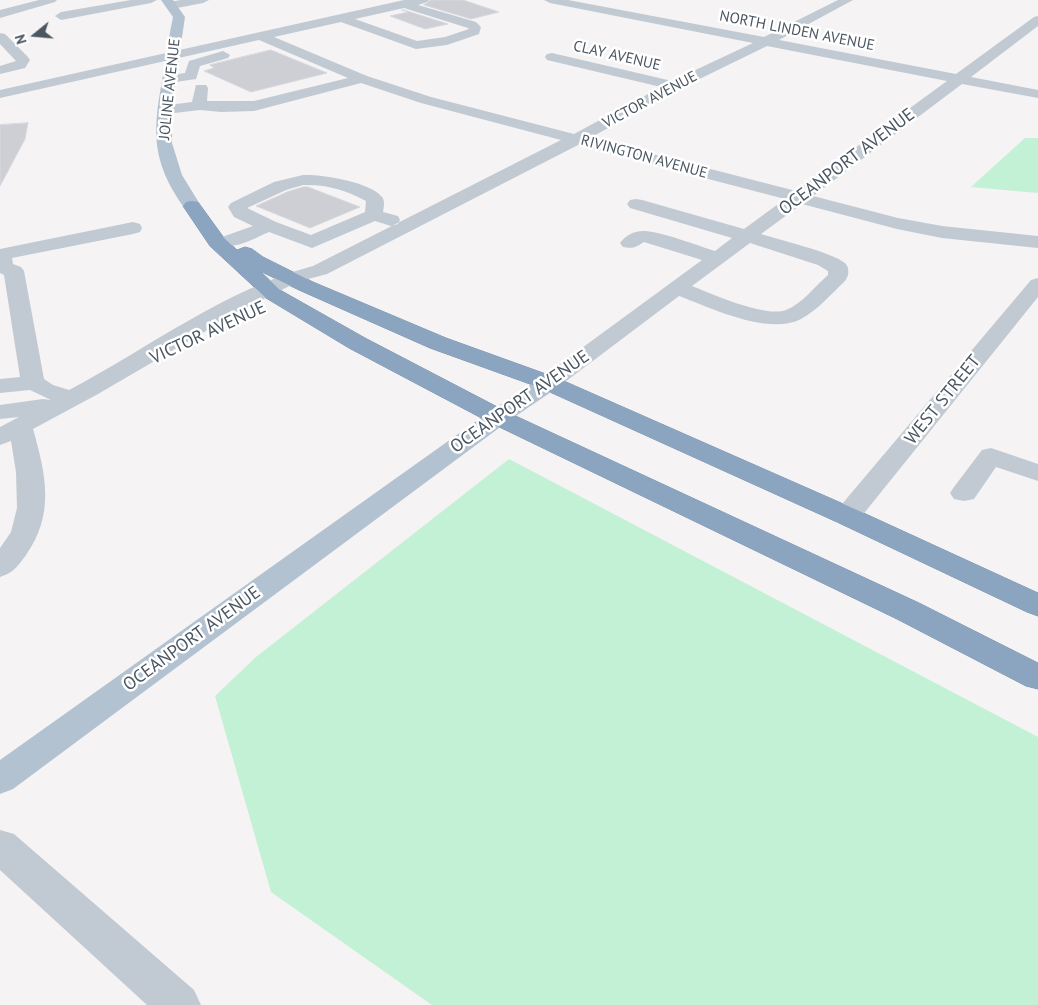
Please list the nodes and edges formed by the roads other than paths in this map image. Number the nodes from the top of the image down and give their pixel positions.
1 (50, 0) edge
2 (135, 0) edge
3 (151, 0) edge
4 (203, 0) edge
5 (423, 0) edge
6 (550, 0) edge
7 (597, 0) edge
8 (847, 0) edge
9 (358, 2) dead end
10 (169, 3) edge
11 (404, 4) junction
12 (582, 6) junction
13 (380, 10) junction
14 (0, 14) edge
15 (341, 18) junction
16 (1038, 20) edge
17 (176, 35) junction
18 (0, 37) edge
19 (268, 40) junction
20 (767, 41) junction
21 (230, 43) junction
22 (173, 55) junction
23 (552, 57) dead end
24 (124, 67) junction
25 (1, 71) edge
26 (192, 76) junction
27 (169, 78) junction
28 (960, 78) junction
29 (362, 79) junction
30 (674, 86) junction
31 (29, 88) junction
32 (0, 94) edge
33 (1038, 94) edge
34 (199, 105) junction
35 (166, 109) junction
36 (576, 140) junction
37 (799, 198) junction
38 (636, 204) dead end
39 (192, 206) junction
40 (374, 215) junction
41 (269, 226) junction
42 (409, 226) junction
43 (133, 228) dead end
44 (748, 236) junction
45 (229, 241) junction
46 (1038, 242) edge
47 (630, 243) dead end
48 (718, 258) junction
49 (2, 262) edge
50 (306, 278) junction
51 (1038, 284) edge
52 (677, 288) junction
53 (274, 294) junction
54 (34, 383) junction
55 (548, 383) junction
56 (0, 386) edge
57 (81, 394) junction
58 (498, 417) junction
59 (6, 425) edge
60 (1038, 473) edge
61 (964, 493) dead end
62 (848, 516) junction
63 (0, 567) edge
64 (1038, 605) edge
65 (1038, 677) edge
66 (0, 779) edge
67 (0, 846) edge
68 (179, 1005) edge

1 - 14 street
2 - 3 street
4 - 10 street
5 - 11 street
6 - 12 street, NORTH LINDEN AVENUE
7 - 12 street
8 - 20 street, VICTOR AVENUE
9 - 13 street
10 - 17 main road, JOLINE AVENUE
11 - 13 street
11 - 15 street
12 - 20 street, NORTH LINDEN AVENUE
13 - 15 street
15 - 19 street
16 - 28 street, OCEANPORT AVENUE
17 - 21 street
17 - 22 main road, JOLINE AVENUE
18 - 25 street
19 - 21 street
19 - 26 street
19 - 29 street, RIVINGTON AVENUE
20 - 28 street, NORTH LINDEN AVENUE
20 - 30 street, VICTOR AVENUE
21 - 22 street
22 - 24 street
22 - 27 main road, JOLINE AVENUE
23 - 30 street, CLAY AVENUE
24 - 27 street
24 - 31 street
25 - 31 street
26 - 27 street
26 - 34 street
27 - 35 main road, JOLINE AVENUE
28 - 33 street, NORTH LINDEN AVENUE
28 - 37 street, OCEANPORT AVENUE
29 - 34 street
29 - 36 street, RIVINGTON AVENUE
30 - 36 street, VICTOR AVENUE
31 - 32 street
34 - 35 street
35 - 39 main road, JOLINE AVENUE
36 - 37 street, RIVINGTON AVENUE
36 - 42 street, VICTOR AVENUE
37 - 44 street, OCEANPORT AVENUE
37 - 46 street, RIVINGTON AVENUE
38 - 44 street
39 - 45 highway
39 - 53 highway
40 - 41 street
40 - 41 street
40 - 42 street
41 - 45 street
42 - 50 street, VICTOR AVENUE
43 - 49 street
44 - 48 street, OCEANPORT AVENUE
44 - 52 street
45 - 50 highway
47 - 48 street
48 - 52 street, OCEANPORT AVENUE
49 - 54 street
50 - 53 street, VICTOR AVENUE
50 - 55 highway
51 - 62 street, WEST STREET
52 - 55 street, OCEANPORT AVENUE
53 - 57 street, VICTOR AVENUE
53 - 58 highway
54 - 56 street
54 - 57 street
55 - 58 main road, OCEANPORT AVENUE
55 - 62 highway
57 - 59 street, VICTOR AVENUE
58 - 65 highway
58 - 66 main road, OCEANPORT AVENUE
59 - 63 street
60 - 61 street
62 - 64 highway
67 - 68 street

